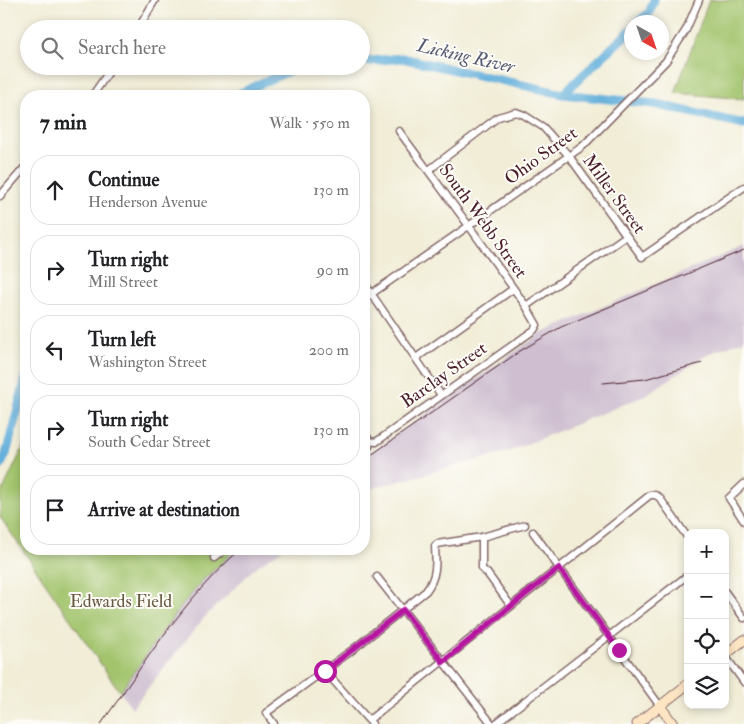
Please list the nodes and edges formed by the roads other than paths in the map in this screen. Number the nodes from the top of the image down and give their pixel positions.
1 (155, 0) edge
2 (699, 0) edge
3 (143, 20) edge
4 (107, 75) edge
5 (96, 90) edge
6 (399, 131) dead end
7 (569, 156) junction
8 (429, 170) junction
9 (20, 173) edge
10 (744, 187) edge
11 (0, 196) edge
12 (469, 226) junction
13 (626, 236) junction
14 (513, 289) junction
15 (371, 294) joint
16 (526, 306) junction
17 (534, 330) joint
18 (416, 358) junction
19 (441, 395) junction
20 (370, 441) edge
21 (744, 484) edge
22 (744, 521) edge
23 (525, 525) dead end
24 (533, 532) dead end
25 (684, 532) edge
26 (482, 537) junction
27 (218, 555) edge
28 (214, 558) dead end
29 (559, 568) junction
30 (377, 576) dead end
31 (684, 578) edge
32 (729, 597) edge
33 (510, 606) junction
34 (403, 610) junction
35 (744, 618) edge
36 (609, 636) junction
37 (744, 640) edge
38 (729, 652) edge
39 (729, 661) edge
40 (443, 662) junction
41 (325, 671) junction
42 (744, 682) edge
43 (684, 687) edge
44 (660, 706) junction
45 (370, 722) edge
46 (274, 724) edge
47 (493, 724) edge
48 (637, 724) edge
49 (673, 724) edge

1 - 3 street
2 - 7 street, Ohio Street
4 - 5 street
6 - 8 street, South Webb Street
7 - 8 street, Miller Street
7 - 12 street, Ohio Street
7 - 13 street, Miller Street
8 - 12 street, South Webb Street
9 - 11 street
10 - 13 street, Miller Street
12 - 14 street, South Webb Street
12 - 15 street, Ohio Street
13 - 16 street
14 - 16 street, South Webb Street
14 - 18 street
15 - 18 street
16 - 17 street, South Webb Street
17 - 19 street, Barclay Street
18 - 19 street
19 - 20 street, Barclay Street
21 - 22 street
23 - 26 street
24 - 29 street
25 - 29 street
26 - 33 street
26 - 34 street
27 - 28 street
29 - 33 street
29 - 36 street
30 - 34 street
31 - 36 street
32 - 35 street
33 - 40 street
34 - 40 street
34 - 41 street
36 - 44 street
36 - 47 street
37 - 38 main road
39 - 42 street
40 - 45 street
40 - 47 street
41 - 45 street
41 - 46 street
43 - 44 main road
44 - 48 main road
44 - 49 main road

